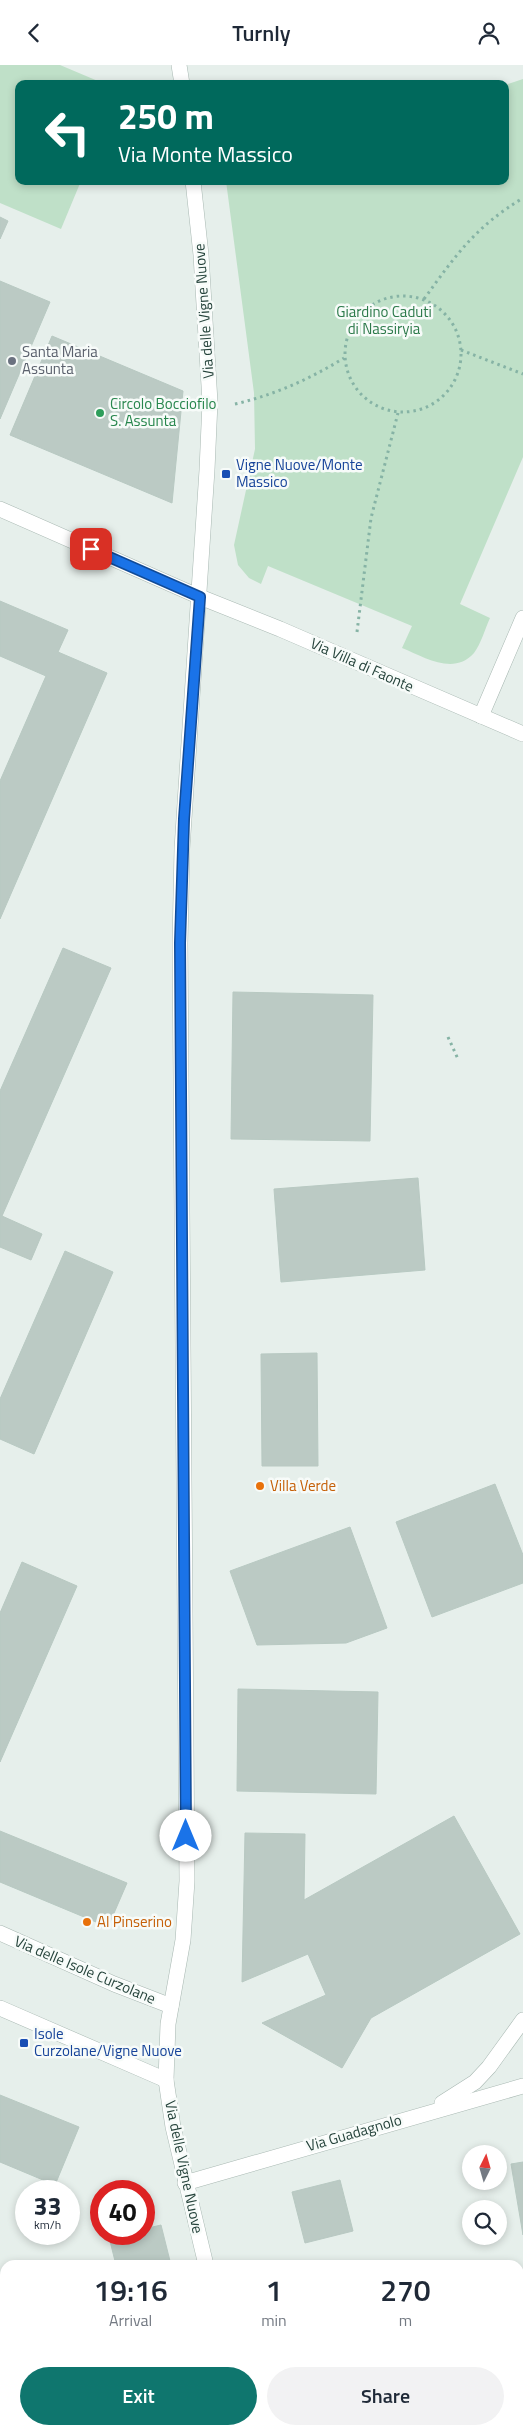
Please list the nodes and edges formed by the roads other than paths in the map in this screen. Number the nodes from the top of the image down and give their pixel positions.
1 (180, 65) edge
2 (182, 80) edge
3 (193, 185) edge
4 (0, 509) edge
5 (200, 597) junction
6 (523, 618) edge
7 (481, 716) junction
8 (523, 734) edge
9 (0, 1933) edge
10 (171, 2006) junction
11 (0, 2008) edge
12 (523, 2019) edge
13 (166, 2080) junction
14 (523, 2086) edge
15 (428, 2112) junction
16 (185, 2183) junction
17 (205, 2260) edge

1 - 2 street
3 - 5 street, Via delle Vigne Nuove
4 - 5 street, Via Villa di Faonte
5 - 7 street, Via Villa di Faonte
5 - 10 street, Via delle Vigne Nuove
6 - 7 street
7 - 8 street, Via Villa di Faonte
9 - 10 street, Via delle Isole Curzolane
10 - 13 street, Via delle Vigne Nuove
11 - 13 street
12 - 15 street
13 - 16 street, Via delle Vigne Nuove
14 - 15 street, Via Guadagnolo
15 - 16 street, Via Guadagnolo
16 - 17 street, Via delle Vigne Nuove

